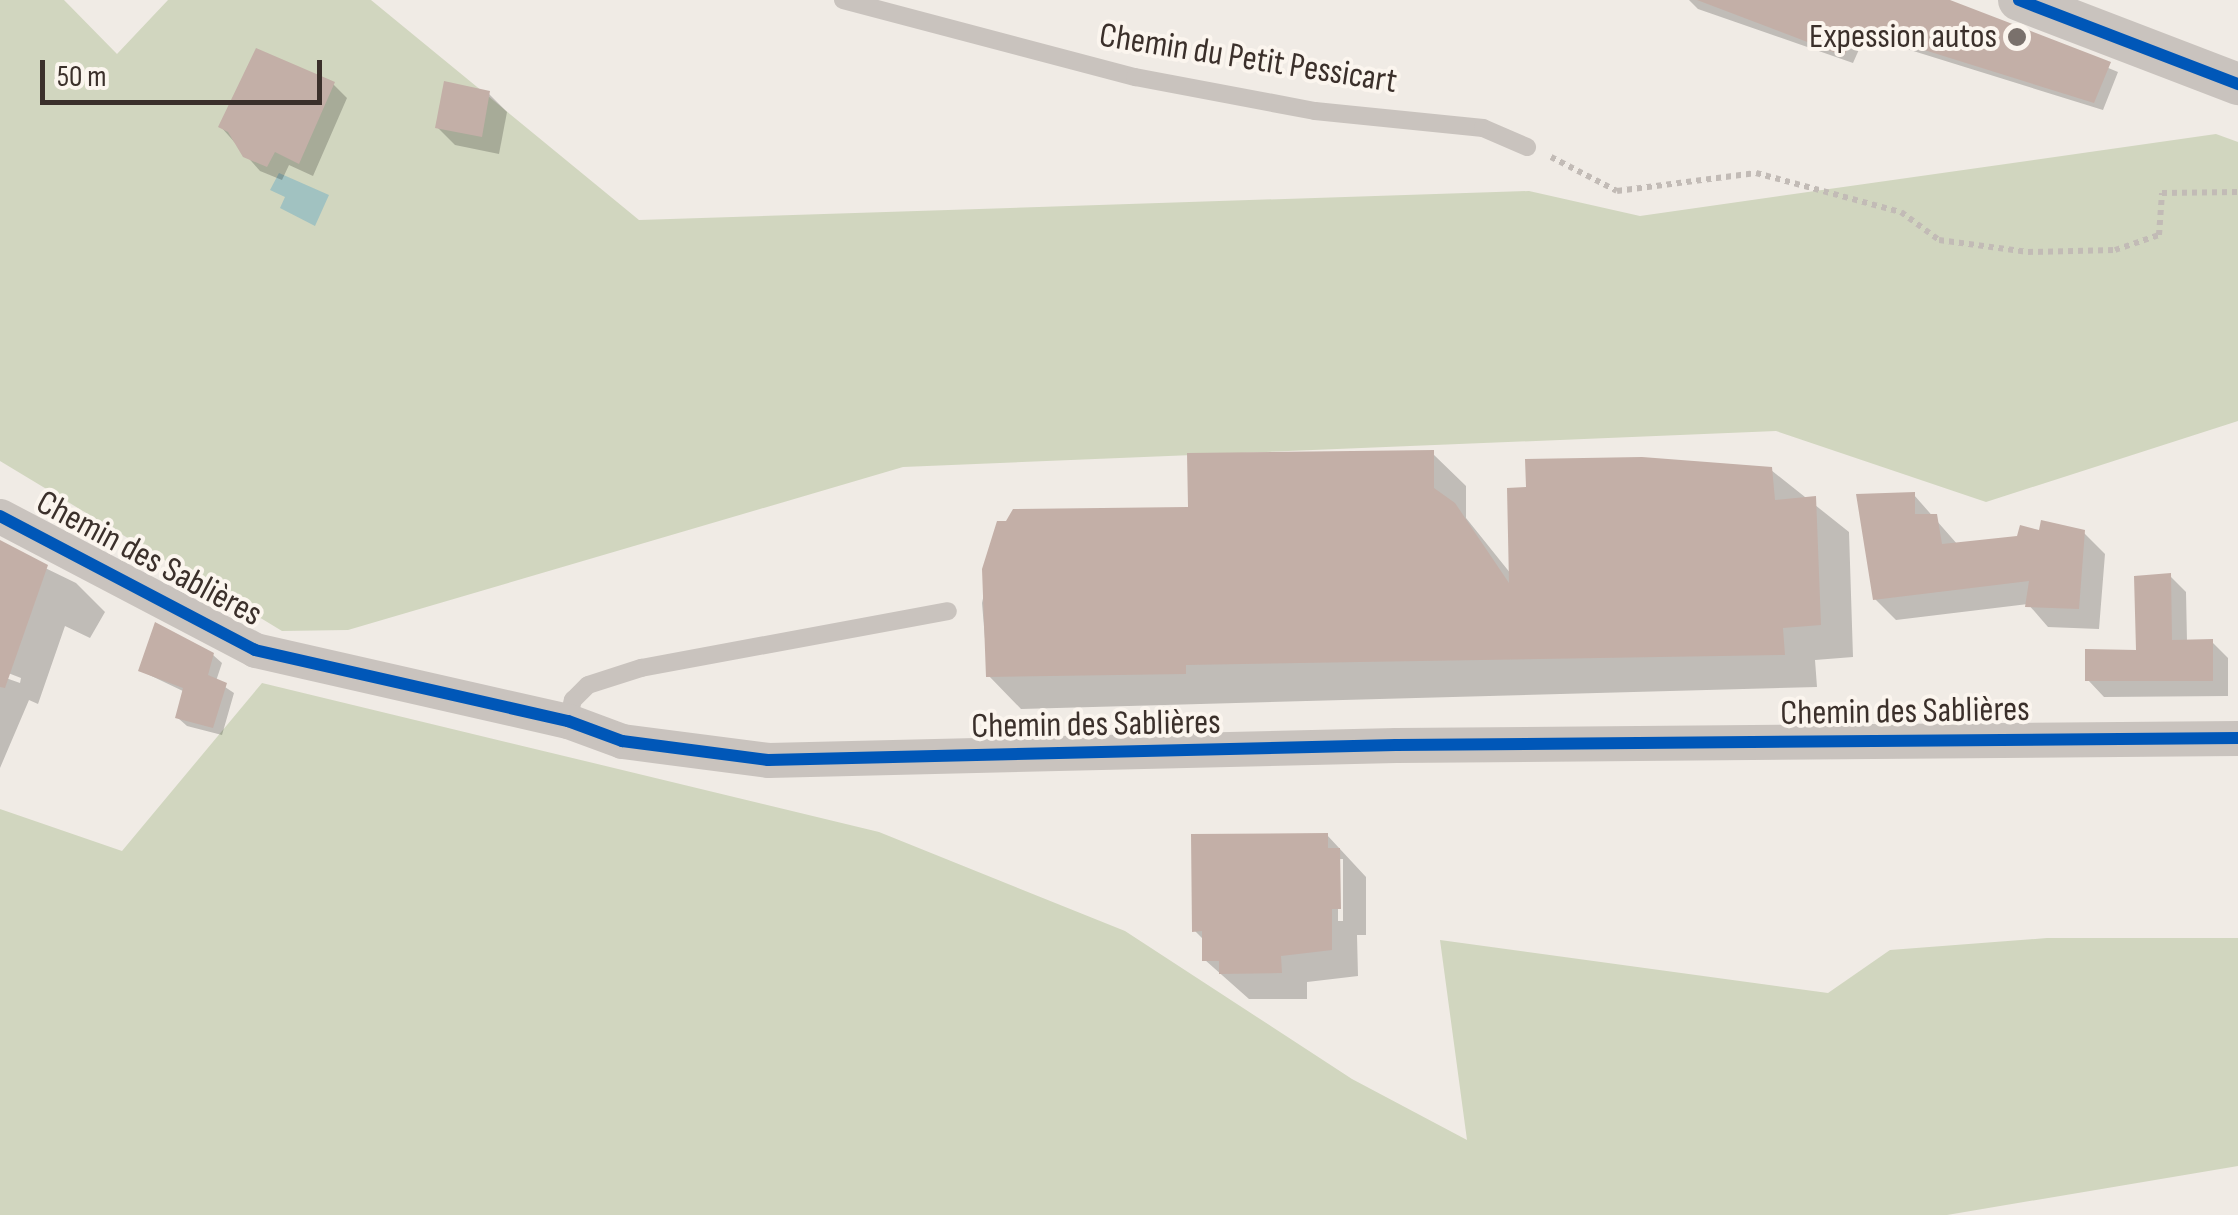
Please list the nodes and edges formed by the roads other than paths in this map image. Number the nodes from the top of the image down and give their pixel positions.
1 (843, 0) edge
2 (2020, 0) edge
3 (2238, 84) edge
4 (1527, 148) road end
5 (0, 516) edge
6 (948, 611) dead end
7 (568, 721) junction
8 (2238, 738) edge

1 - 4 lane, Chemin du Petit Pessicart
2 - 3 street
5 - 7 street, Chemin des Sablières
6 - 7 lane
7 - 8 street, Chemin des Sablières

